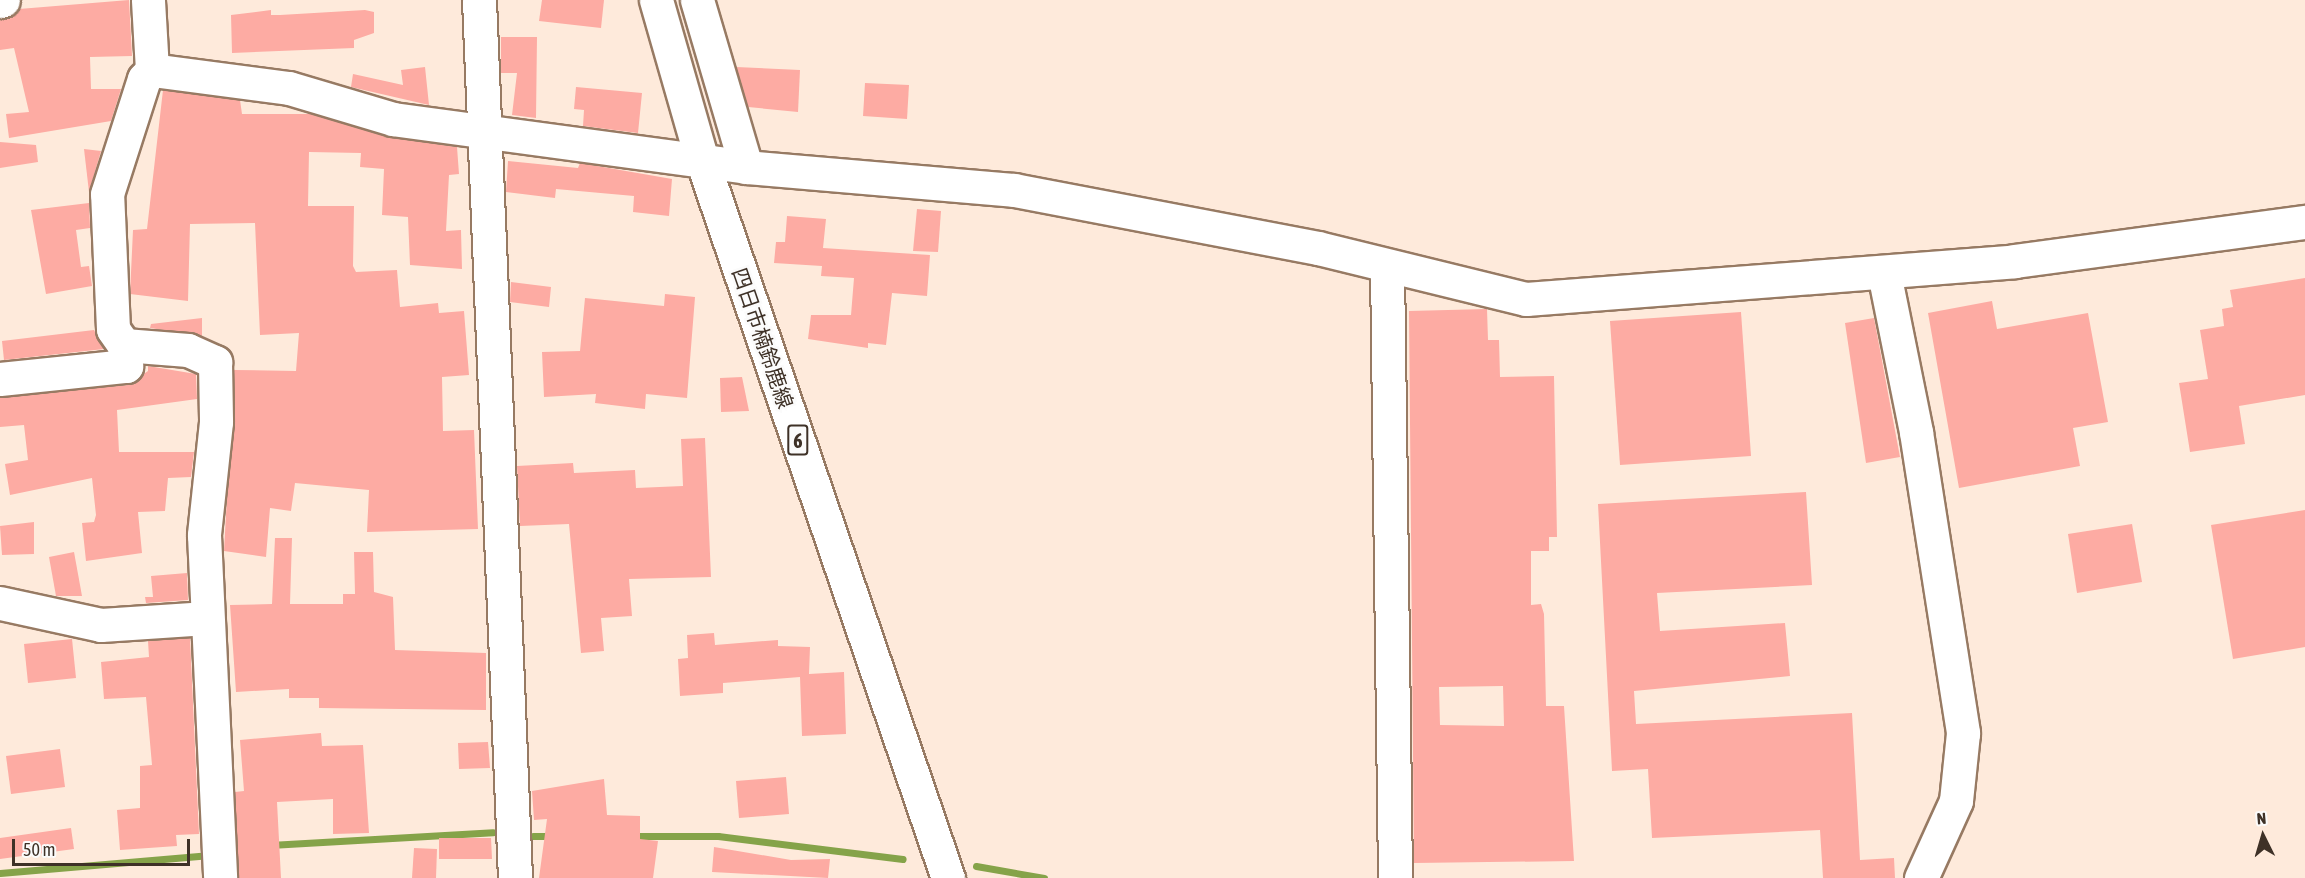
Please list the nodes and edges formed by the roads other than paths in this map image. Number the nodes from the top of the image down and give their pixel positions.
1 (148, 0) edge
2 (478, 0) edge
3 (656, 0) edge
4 (697, 0) edge
5 (152, 69) junction
6 (480, 131) junction
7 (702, 160) junction
8 (746, 167) junction
9 (2305, 222) edge
10 (1387, 266) junction
11 (1884, 273) junction
12 (124, 345) junction
13 (0, 379) edge
14 (0, 603) edge
15 (207, 618) junction
16 (219, 859) edge
17 (515, 878) edge
18 (948, 878) edge
19 (1395, 878) edge
20 (1922, 878) edge

1 - 5 street
2 - 6 street
3 - 7 street, 四日市楠鈴鹿線 / 6
4 - 8 street
5 - 6 street
5 - 12 street
6 - 7 street
6 - 17 street
7 - 8 street
7 - 18 street, 四日市楠鈴鹿線 / 6
8 - 10 street
9 - 11 street
10 - 11 street
10 - 19 street
11 - 20 street
12 - 13 street
12 - 15 street
14 - 15 street
15 - 16 street

